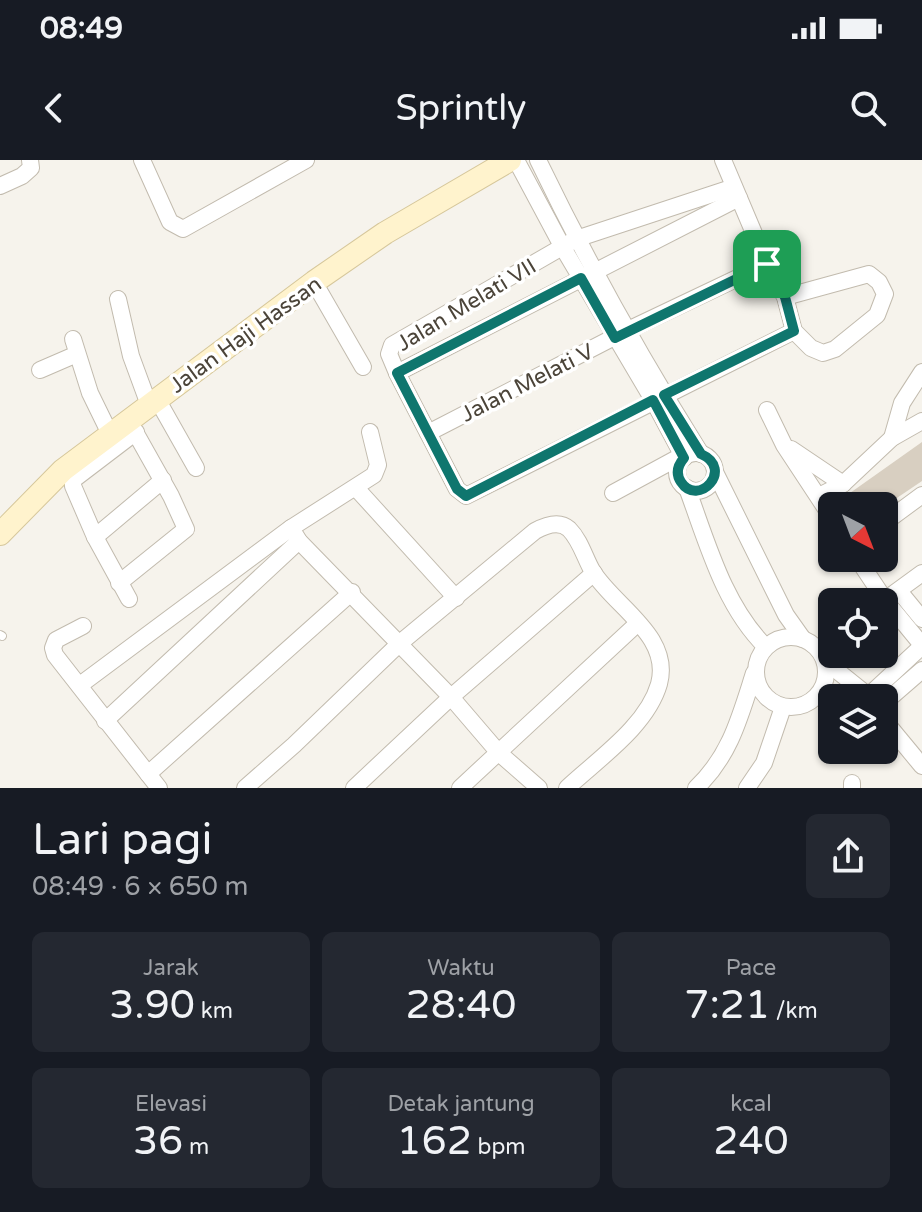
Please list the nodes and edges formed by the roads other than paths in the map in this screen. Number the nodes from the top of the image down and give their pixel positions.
1 (30, 160) edge
2 (142, 160) edge
3 (306, 160) edge
4 (510, 160) edge
5 (516, 160) edge
6 (538, 160) edge
7 (723, 160) edge
8 (0, 186) edge
9 (736, 192) junction
10 (569, 243) junction
11 (767, 264) junction
12 (588, 275) junction
13 (314, 282) junction
14 (785, 297) junction
15 (118, 299) dead end
16 (794, 331) junction
17 (620, 334) junction
18 (363, 367) dead end
19 (40, 370) dead end
20 (397, 373) junction
21 (921, 374) edge
22 (659, 398) junction
23 (153, 402) junction
24 (767, 410) dead end
25 (922, 421) edge
26 (132, 426) junction
27 (370, 432) dead end
28 (428, 433) junction
29 (110, 434) junction
30 (892, 438) junction
31 (784, 445) junction
32 (701, 454) junction
33 (683, 457) junction
34 (196, 468) dead end
35 (715, 472) junction
36 (163, 480) junction
37 (843, 484) junction
38 (356, 488) junction
39 (687, 488) junction
40 (827, 492) edge
41 (613, 493) dead end
42 (818, 495) edge
43 (922, 495) edge
44 (898, 513) edge
45 (0, 534) edge
46 (295, 534) junction
47 (95, 537) junction
48 (870, 572) edge
49 (594, 573) junction
50 (922, 573) edge
51 (119, 583) junction
52 (885, 588) edge
53 (898, 591) edge
54 (352, 592) junction
55 (456, 598) junction
56 (129, 599) dead end
57 (898, 601) edge
58 (898, 606) edge
59 (922, 619) edge
60 (638, 623) junction
61 (83, 626) dead end
62 (803, 639) junction
63 (400, 643) junction
64 (922, 646) edge
65 (766, 647) junction
66 (818, 650) edge
67 (755, 668) junction
68 (834, 668) edge
69 (922, 670) edge
70 (853, 684) edge
71 (883, 684) edge
72 (80, 685) junction
73 (898, 691) edge
74 (451, 697) junction
75 (818, 700) edge
76 (783, 707) junction
77 (105, 721) junction
78 (898, 738) edge
79 (499, 753) junction
80 (922, 766) edge
81 (153, 781) edge
82 (245, 788) edge
83 (354, 788) edge
84 (460, 788) edge
85 (539, 788) edge
86 (567, 788) edge
87 (696, 788) edge
88 (747, 788) edge

1 - 8 street
2 - 3 street
4 - 13 street, Jalan Haji Hassan
5 - 10 street
6 - 10 street
7 - 9 street
9 - 10 street, Jalan Melati VII
9 - 11 street
9 - 12 street
10 - 12 street
10 - 20 street, Jalan Melati VII
11 - 14 street
11 - 17 street, Jalan Melati V
12 - 17 street
12 - 20 street
13 - 18 street
13 - 23 street, Jalan Haji Hassan
14 - 16 street
14 - 16 street
15 - 23 street
16 - 22 street
17 - 22 street
17 - 28 street, Jalan Melati V
19 - 29 street
20 - 28 street, Jalan Melati VII
21 - 30 street
22 - 28 street, Jalan Melati VII
22 - 32 street
22 - 33 street
23 - 26 street, Jalan Haji Hassan
23 - 34 street
24 - 31 street
25 - 30 street
26 - 29 street, Jalan Haji Hassan
26 - 36 street
26 - 47 street
27 - 38 street
29 - 45 street, Jalan Haji Hassan
30 - 37 street
31 - 37 street
31 - 42 street
32 - 33 street
32 - 35 street
33 - 39 street
33 - 41 street
35 - 39 street
35 - 62 street
36 - 47 street
36 - 51 street
37 - 40 street
38 - 46 street
38 - 55 street
39 - 65 street
43 - 44 street
46 - 54 street
46 - 72 street
46 - 77 street
47 - 51 street
48 - 52 street
49 - 55 street
49 - 60 street
49 - 74 street
50 - 53 street
51 - 56 street
54 - 63 street
54 - 81 street
55 - 63 street
57 - 59 street
58 - 64 street
60 - 79 street
60 - 86 street
61 - 72 street
62 - 65 street
62 - 66 street
63 - 74 street
63 - 82 street
64 - 71 street
65 - 67 street
67 - 76 street
67 - 87 street
68 - 70 street
69 - 73 street
72 - 77 street
74 - 79 street
74 - 83 street
75 - 76 street
76 - 88 street
77 - 81 street
78 - 80 street
79 - 84 street
79 - 85 street

